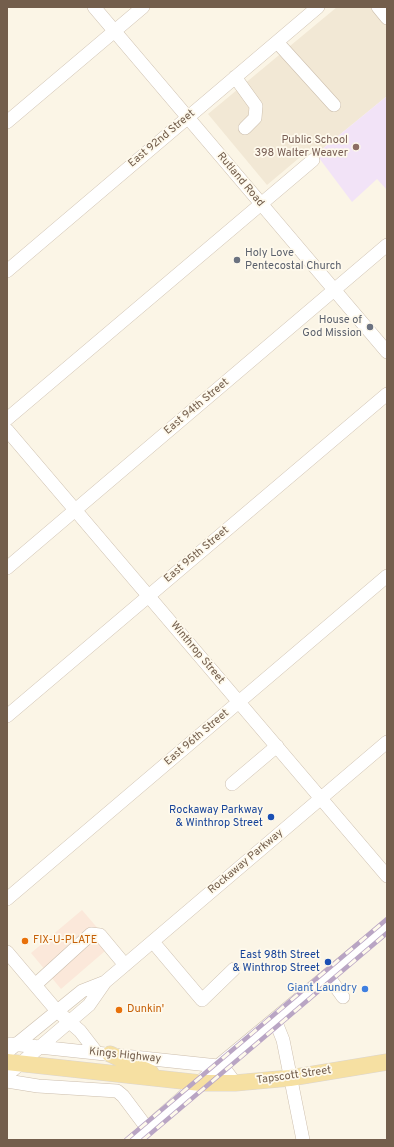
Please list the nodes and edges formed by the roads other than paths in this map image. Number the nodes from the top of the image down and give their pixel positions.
1 (94, 7) edge
2 (143, 7) edge
3 (318, 7) edge
4 (378, 7) edge
5 (387, 18) edge
6 (114, 31) junction
7 (277, 42) junction
8 (236, 77) junction
9 (334, 105) dead end
10 (187, 118) junction
11 (7, 122) edge
12 (245, 128) dead end
13 (313, 160) dead end
14 (261, 204) junction
15 (387, 245) edge
16 (7, 271) edge
17 (334, 290) junction
18 (387, 352) edge
19 (387, 394) edge
20 (7, 419) edge
21 (7, 430) edge
22 (76, 510) junction
23 (7, 568) edge
24 (387, 576) edge
25 (148, 596) junction
26 (239, 702) junction
27 (7, 716) edge
28 (387, 742) edge
29 (277, 746) junction
30 (232, 784) dead end
31 (320, 799) junction
32 (387, 876) edge
33 (7, 899) edge
34 (387, 926) edge
35 (153, 942) junction
36 (7, 952) edge
37 (125, 965) junction
38 (234, 969) dead end
39 (328, 976) junction
40 (104, 982) junction
41 (35, 985) junction
42 (343, 996) dead end
43 (57, 1010) junction
44 (275, 1020) junction
45 (69, 1021) junction
46 (10, 1047) edge
47 (39, 1047) junction
48 (104, 1054) junction
49 (14, 1062) edge
50 (387, 1062) edge
51 (218, 1066) junction
52 (7, 1075) edge
53 (290, 1078) junction
54 (163, 1079) junction
55 (7, 1081) edge
56 (201, 1083) junction
57 (235, 1083) junction
58 (147, 1128) junction
59 (134, 1140) edge
60 (302, 1140) edge

1 - 6 street, Rutland Road
2 - 6 street
3 - 7 street, East 92nd Street
4 - 5 street
6 - 10 street, Rutland Road
6 - 11 street
7 - 8 street, East 92nd Street
7 - 9 street
8 - 10 street, East 92nd Street
8 - 12 street
10 - 14 street, Rutland Road
10 - 16 street, East 92nd Street
13 - 14 street
14 - 17 street, Rutland Road
14 - 20 street
15 - 17 street, East 94th Street
17 - 18 street, Rutland Road
17 - 22 street, East 94th Street
19 - 25 street, East 95th Street
21 - 22 street, Winthrop Street
22 - 23 street, East 94th Street
22 - 25 street, Winthrop Street
24 - 26 street, East 96th Street
25 - 26 street, Winthrop Street
25 - 27 street, East 95th Street
26 - 29 street, Winthrop Street
26 - 33 street, East 96th Street
28 - 31 street, Rockaway Parkway
29 - 30 street
29 - 31 street, Winthrop Street
31 - 32 street, Winthrop Street
31 - 35 street, Rockaway Parkway
34 - 39 street
35 - 37 street, Rockaway Parkway
35 - 38 street
36 - 41 street
37 - 40 street, Rockaway Parkway
37 - 41 street
39 - 42 street
39 - 44 street
40 - 43 street, Rockaway Parkway
40 - 45 street, Rockaway Parkway
41 - 43 street
43 - 45 street
43 - 46 street, Rockaway Parkway
44 - 51 street
44 - 53 street
45 - 47 street, Rockaway Parkway
45 - 48 street
46 - 47 street, Kings Highway
47 - 48 street, Kings Highway
47 - 49 street, Rockaway Parkway
48 - 51 street, Kings Highway
48 - 54 main road
49 - 52 street, Rockaway Parkway
49 - 54 main road, Kings Highway
50 - 53 main road, Tapscott Street
51 - 56 street
51 - 57 street
53 - 57 main road, Tapscott Street
53 - 60 street
54 - 56 main road, Kings Highway
55 - 58 street
56 - 57 main road, Tapscott Street
56 - 58 street
58 - 59 street

